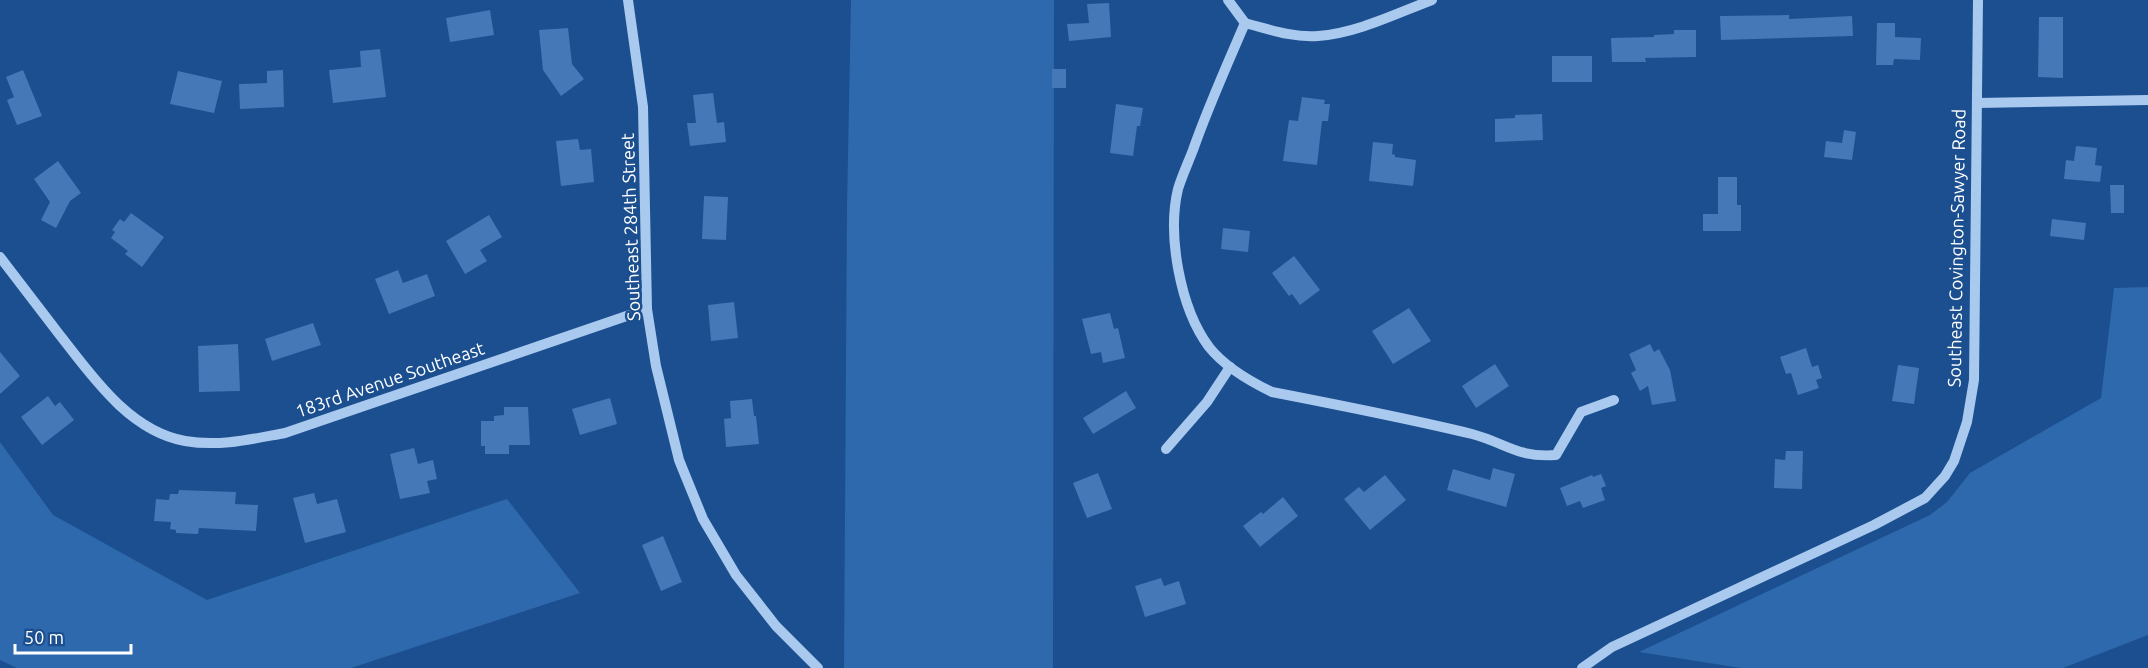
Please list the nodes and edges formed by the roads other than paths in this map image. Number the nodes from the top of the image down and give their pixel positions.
1 (628, 0) edge
2 (1228, 0) edge
3 (1432, 0) edge
4 (1978, 0) edge
5 (1245, 23) junction
6 (2148, 100) edge
7 (1977, 103) junction
8 (0, 257) edge
9 (647, 309) junction
10 (1230, 367) junction
11 (1614, 400) dead end
12 (1166, 448) dead end
13 (818, 668) edge
14 (1582, 668) edge

1 - 9 street, Southeast 284th Street
2 - 5 street
3 - 5 street
4 - 7 street, Southeast Covington-Sawyer Road
5 - 10 street
6 - 7 street
7 - 14 street, Southeast Covington-Sawyer Road
8 - 9 street, 183rd Avenue Southeast
9 - 13 street, Southeast 284th Street
10 - 11 street
10 - 12 street

